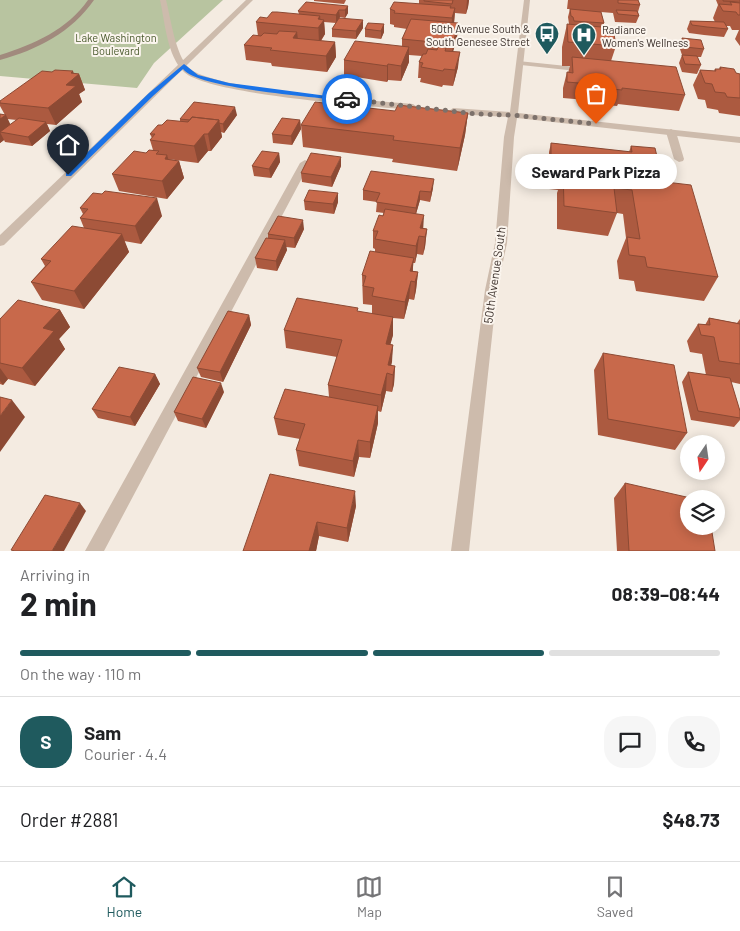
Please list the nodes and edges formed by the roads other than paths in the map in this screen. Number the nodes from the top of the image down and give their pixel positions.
1 (91, 0) edge
2 (163, 0) edge
3 (250, 0) edge
4 (527, 0) edge
5 (0, 58) edge
6 (521, 63) junction
7 (184, 66) junction
8 (599, 71) edge
9 (420, 108) edge
10 (439, 110) edge
11 (512, 115) junction
12 (671, 132) junction
13 (740, 140) edge
14 (679, 159) dead end
15 (305, 163) edge
16 (0, 242) edge
17 (94, 551) edge
18 (460, 551) edge

1 - 5 main road
2 - 7 street
3 - 7 street
4 - 6 street, 50th Avenue South
6 - 8 street
6 - 11 street, 50th Avenue South
7 - 9 street
7 - 16 street
10 - 11 street
11 - 12 street
11 - 18 street, 50th Avenue South
12 - 13 street
12 - 14 street
15 - 17 street

